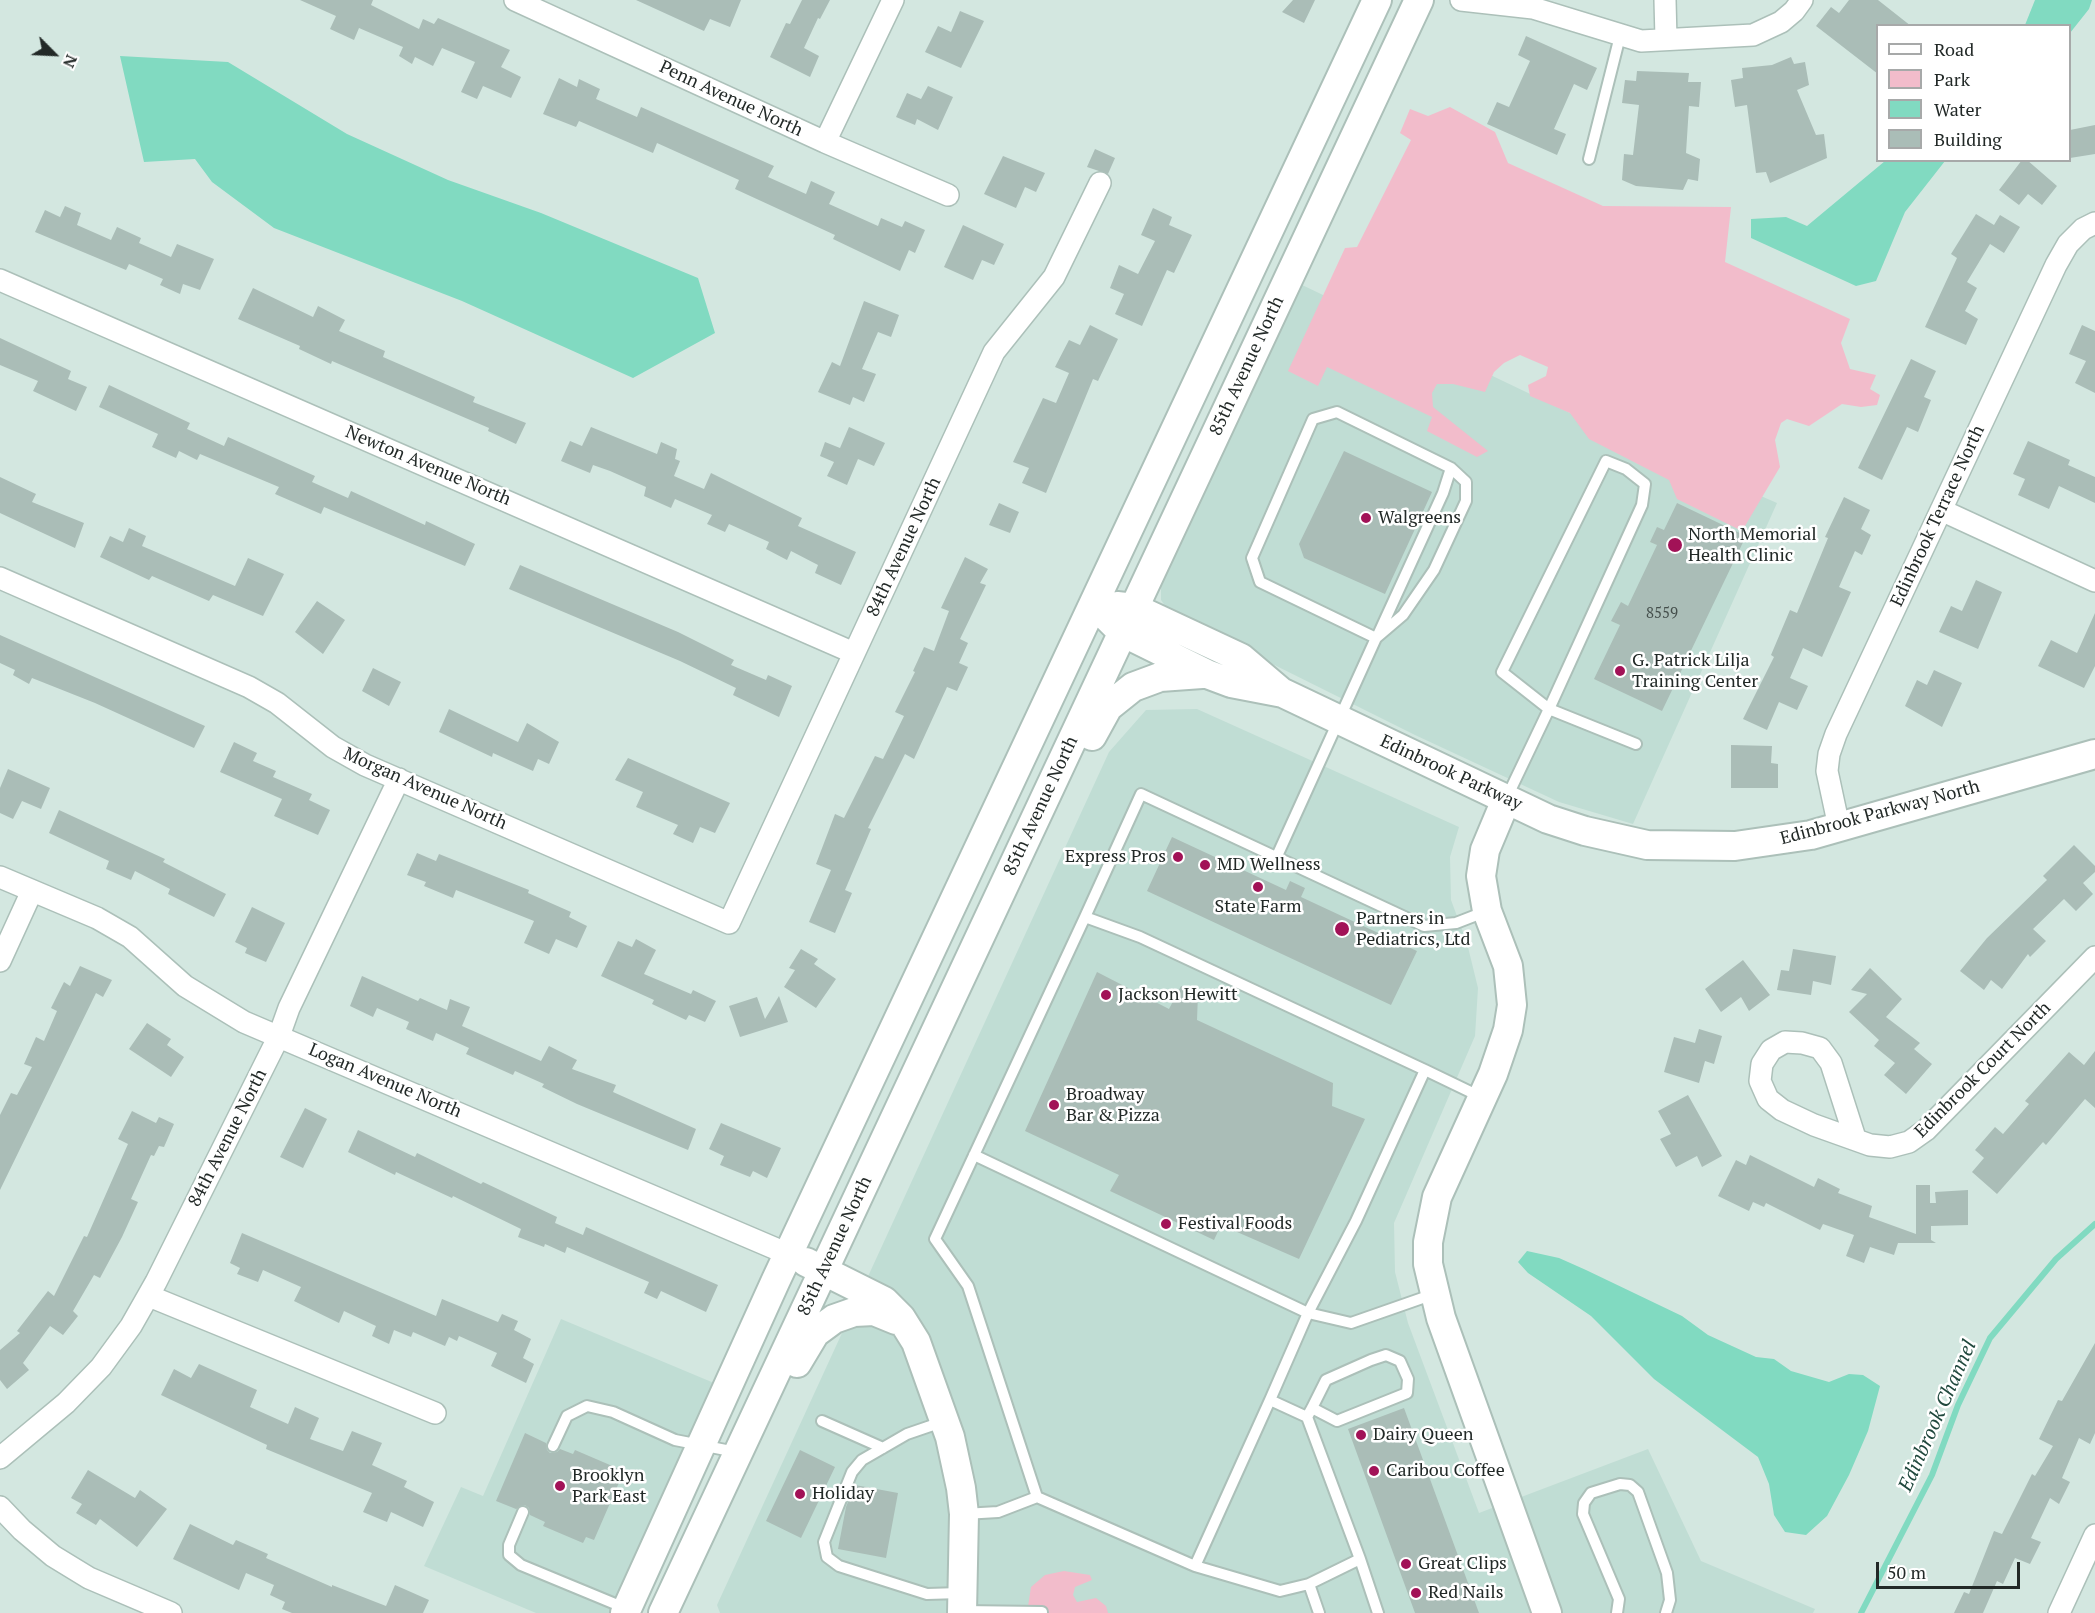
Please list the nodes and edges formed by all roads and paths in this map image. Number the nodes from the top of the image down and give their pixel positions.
1 (515, 0) edge
2 (893, 0) edge
3 (1377, 0) edge
4 (1419, 0) edge
5 (1461, 0) edge
6 (1665, 0) edge
7 (1802, 0) edge
8 (1620, 36) junction
9 (1666, 39) junction
10 (825, 142) junction
11 (1589, 159) dead end
12 (1100, 183) dead end
13 (948, 195) dead end
14 (2095, 222) edge
15 (0, 280) edge
16 (1451, 468) junction
17 (1941, 510) junction
18 (0, 578) edge
19 (2095, 581) edge
20 (1094, 604) junction
21 (1128, 620) junction
22 (1376, 638) junction
23 (854, 653) junction
24 (1208, 674) junction
25 (1283, 693) junction
26 (1549, 709) junction
27 (1340, 720) junction
28 (1636, 744) dead end
29 (2095, 754) edge
30 (399, 779) junction
31 (1506, 800) junction
32 (1839, 827) junction
33 (1624, 841) joint
34 (1277, 856) junction
35 (0, 877) edge
36 (32, 891) junction
37 (1487, 911) junction
38 (1086, 917) junction
39 (729, 923) joint
40 (2095, 957) edge
41 (0, 961) edge
42 (957, 985) junction
43 (279, 1036) junction
44 (1425, 1070) junction
45 (1482, 1097) junction
46 (1855, 1138) junction
47 (974, 1155) junction
48 (788, 1254) junction
49 (823, 1270) junction
50 (1434, 1294) junction
51 (149, 1296) junction
52 (1308, 1313) junction
53 (910, 1330) junction
54 (1270, 1400) junction
55 (435, 1413) dead end
56 (1310, 1413) junction
57 (822, 1421) dead end
58 (945, 1421) junction
59 (700, 1444) junction
60 (554, 1446) dead end
61 (883, 1448) junction
62 (738, 1453) junction
63 (0, 1458) edge
64 (1037, 1497) junction
65 (716, 1499) junction
66 (0, 1507) edge
67 (523, 1512) dead end
68 (964, 1514) junction
69 (2094, 1541) edge
70 (1360, 1559) junction
71 (1195, 1566) junction
72 (1309, 1584) junction
73 (961, 1606) edge
74 (629, 1612) edge
75 (1022, 1612) edge
76 (1042, 1612) edge
77 (171, 1613) edge
78 (663, 1613) edge
79 (1319, 1613) edge
80 (1378, 1613) edge
81 (1546, 1613) edge
82 (1617, 1613) edge
83 (1666, 1613) edge
84 (2059, 1613) edge

1 - 10 street, Penn Avenue North
2 - 10 street
3 - 20 main road, 85th Avenue North
4 - 21 main road, 85th Avenue North
5 - 8 street
6 - 9 street
7 - 9 street
8 - 9 street
8 - 11 lane
10 - 13 street, Penn Avenue North
12 - 23 street, 84th Avenue North
14 - 17 street, Edinbrook Terrace North
15 - 23 street, Newton Avenue North
16 - 22 lane
16 - 22 lane
16 - 22 lane
17 - 19 street
17 - 32 street, Edinbrook Terrace North
18 - 30 street, Morgan Avenue North
20 - 21 main road, Edinbrook Parkway
20 - 48 main road, 85th Avenue North
21 - 24 main road, Edinbrook Parkway
21 - 25 main road, Edinbrook Parkway
21 - 42 main road, 85th Avenue North
22 - 27 lane
23 - 39 street, 84th Avenue North
24 - 25 main road, Edinbrook Parkway
24 - 42 main road
25 - 27 main road, Edinbrook Parkway
26 - 26 lane
26 - 28 lane
26 - 31 lane
27 - 31 main road, Edinbrook Parkway
27 - 34 lane
29 - 32 main road, Edinbrook Parkway North
30 - 39 street, Morgan Avenue North
30 - 43 street, 84th Avenue North
31 - 33 main road, Edinbrook Parkway
31 - 37 main road
32 - 33 main road, Edinbrook Parkway North
34 - 37 lane
34 - 38 lane
35 - 36 street, Logan Avenue North
36 - 41 street
36 - 43 street, Logan Avenue North
37 - 45 main road
38 - 44 lane
38 - 47 lane
40 - 46 street, Edinbrook Court North
42 - 49 main road, 85th Avenue North
43 - 48 street, Logan Avenue North
43 - 51 street, 84th Avenue North
44 - 45 lane
44 - 52 lane
45 - 50 main road
46 - 46 street, Edinbrook Court North
47 - 52 lane
47 - 64 lane
48 - 49 main road
48 - 59 main road, 85th Avenue North
49 - 53 main road
49 - 62 main road, 85th Avenue North
50 - 52 lane
50 - 81 main road
51 - 55 street
51 - 63 street, 84th Avenue North
52 - 54 lane
53 - 58 main road
53 - 65 main road
54 - 56 lane
54 - 71 lane
56 - 56 lane
56 - 70 lane
57 - 61 lane
58 - 61 lane
58 - 68 main road
59 - 60 lane
59 - 62 lane
59 - 74 main road, 85th Avenue North
61 - 73 lane
62 - 65 main road, 85th Avenue North
64 - 68 lane
64 - 71 lane
65 - 78 main road, 85th Avenue North
66 - 77 street
67 - 74 lane
68 - 73 main road
69 - 84 street
70 - 72 lane
70 - 80 lane
71 - 72 lane
72 - 79 lane
73 - 75 lane
75 - 76 lane
82 - 83 lane

